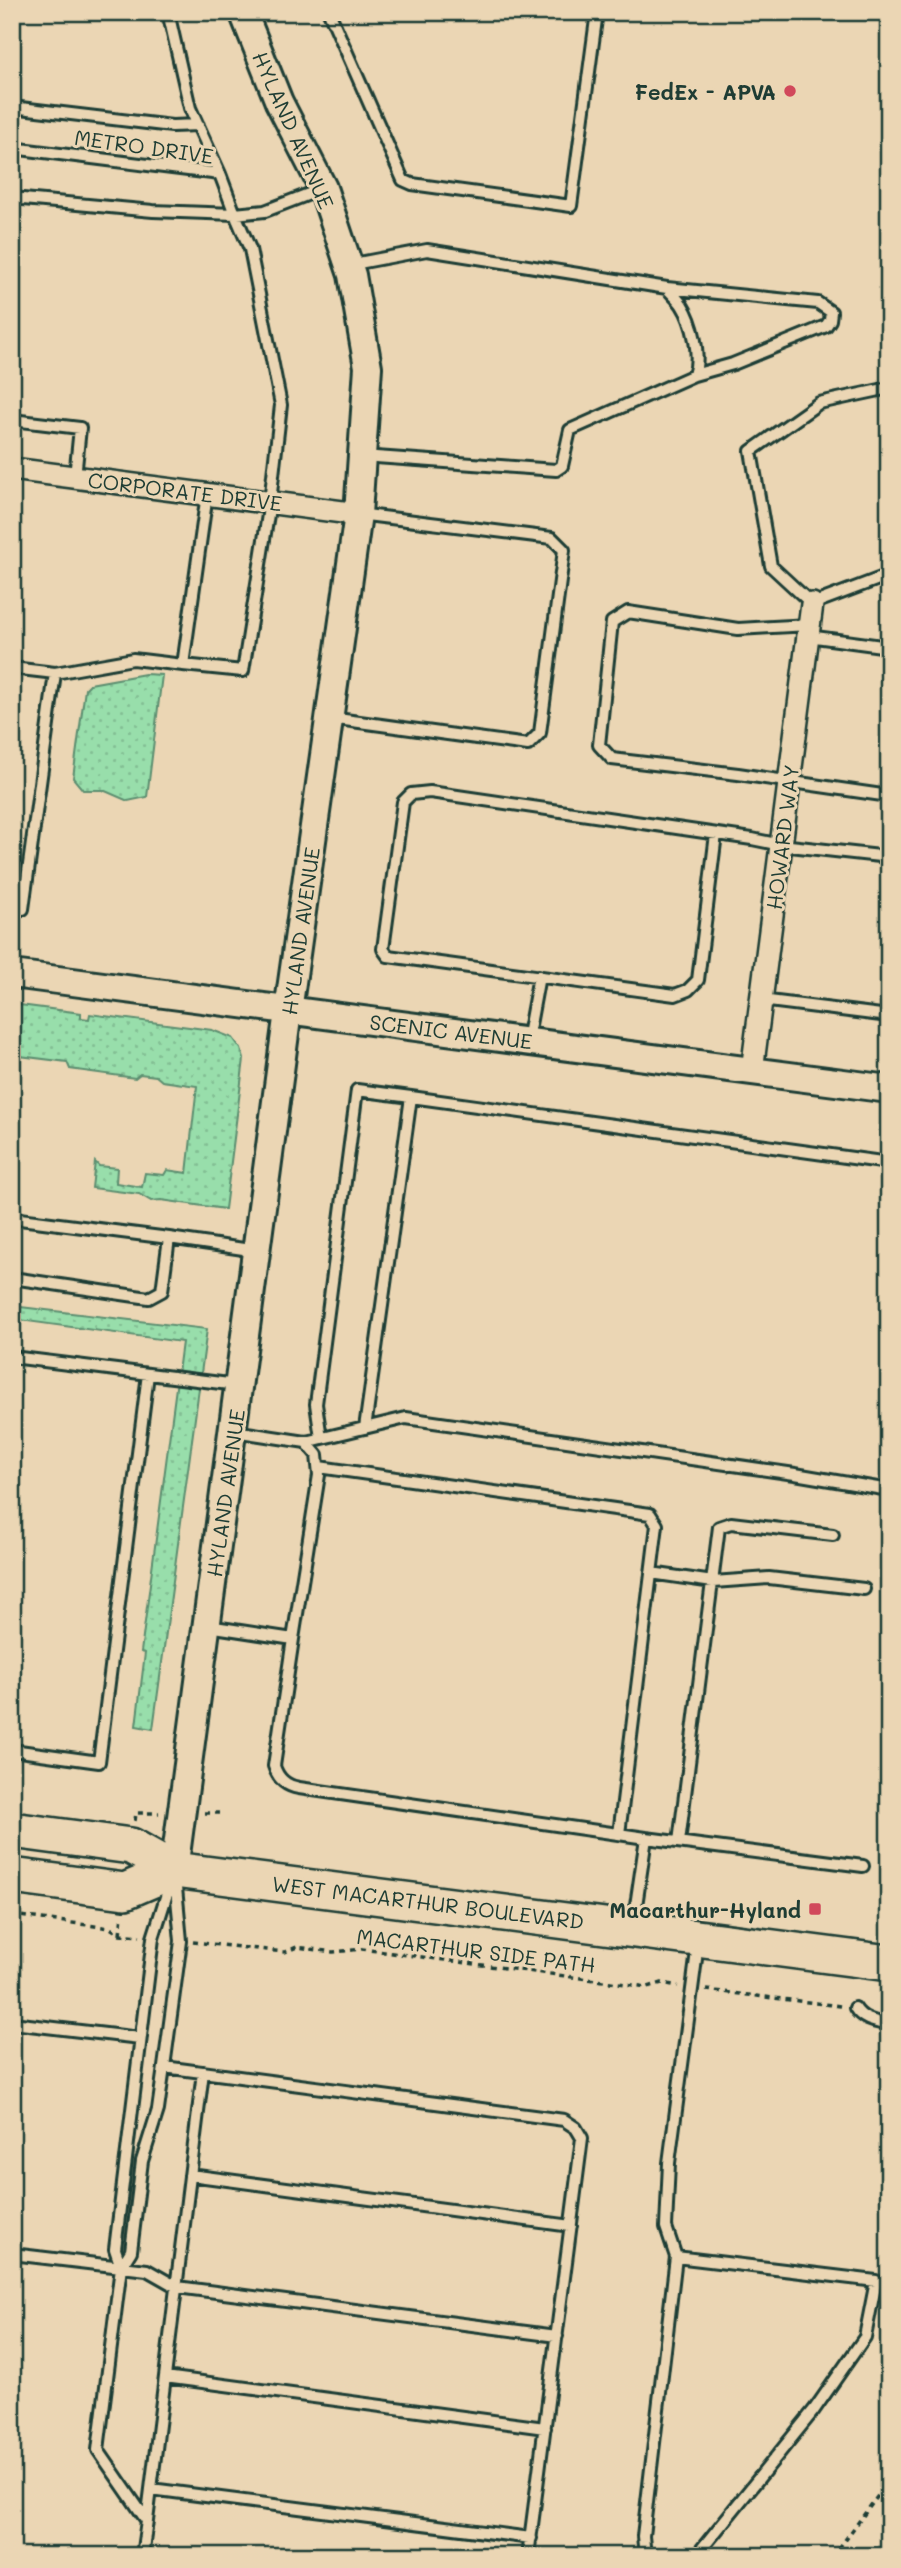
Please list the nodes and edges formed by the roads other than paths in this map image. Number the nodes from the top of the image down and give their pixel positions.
1 (168, 12) edge
2 (243, 12) edge
3 (329, 12) edge
4 (597, 12) edge
5 (12, 107) edge
6 (198, 125) junction
7 (12, 148) edge
8 (220, 174) junction
9 (323, 188) junction
10 (12, 198) edge
11 (235, 214) junction
12 (348, 265) junction
13 (667, 288) junction
14 (694, 375) junction
15 (889, 388) edge
16 (12, 420) edge
17 (362, 456) junction
18 (12, 469) edge
19 (75, 477) junction
20 (207, 494) junction
21 (270, 502) junction
22 (358, 514) junction
23 (889, 575) edge
24 (810, 622) junction
25 (889, 647) edge
26 (183, 665) junction
27 (12, 667) edge
28 (55, 673) junction
29 (330, 718) junction
30 (789, 781) junction
31 (889, 796) edge
32 (716, 834) junction
33 (781, 845) junction
34 (889, 857) edge
35 (12, 908) edge
36 (12, 974) edge
37 (539, 976) junction
38 (761, 1000) junction
39 (288, 1011) junction
40 (889, 1016) edge
41 (527, 1041) junction
42 (752, 1071) junction
43 (889, 1089) edge
44 (411, 1097) junction
45 (889, 1163) edge
46 (12, 1218) edge
47 (169, 1238) junction
48 (257, 1251) junction
49 (12, 1278) edge
50 (12, 1357) edge
51 (148, 1374) junction
52 (240, 1386) junction
53 (365, 1428) junction
54 (234, 1431) junction
55 (321, 1438) junction
56 (306, 1442) junction
57 (318, 1467) junction
58 (889, 1490) edge
59 (834, 1535) dead end
60 (651, 1573) junction
61 (713, 1582) junction
62 (864, 1589) dead end
63 (208, 1626) junction
64 (293, 1639) junction
65 (12, 1750) edge
66 (12, 1830) edge
67 (619, 1834) junction
68 (646, 1838) junction
69 (679, 1842) junction
70 (863, 1866) dead end
71 (174, 1870) junction
72 (12, 1876) edge
73 (632, 1929) junction
74 (699, 1937) junction
75 (889, 1963) edge
76 (855, 2008) road end
77 (12, 2023) edge
78 (889, 2025) edge
79 (140, 2039) junction
80 (164, 2067) junction
81 (203, 2072) junction
82 (190, 2175) junction
83 (571, 2226) junction
84 (12, 2254) edge
85 (676, 2257) junction
86 (121, 2267) junction
87 (177, 2287) junction
88 (556, 2336) junction
89 (166, 2377) junction
90 (545, 2428) junction
91 (151, 2489) junction
92 (148, 2521) junction
93 (531, 2538) junction
94 (142, 2556) edge
95 (528, 2556) edge
96 (645, 2556) edge
97 (696, 2556) edge

1 - 6 lane
2 - 9 street, HYLAND AVENUE
3 - 4 lane
5 - 6 lane
6 - 8 lane
7 - 8 lane, METRO DRIVE
8 - 11 lane, METRO DRIVE
9 - 11 lane
9 - 12 street, HYLAND AVENUE
10 - 11 lane
11 - 21 lane, METRO DRIVE
12 - 13 lane
12 - 17 street, HYLAND AVENUE
13 - 14 lane
13 - 14 lane
14 - 17 lane
15 - 24 lane
16 - 19 lane
17 - 22 street, HYLAND AVENUE
18 - 19 street, CORPORATE DRIVE
19 - 20 street, CORPORATE DRIVE
20 - 21 street, CORPORATE DRIVE
20 - 26 lane
21 - 22 street, CORPORATE DRIVE
21 - 26 lane, METRO DRIVE
22 - 29 street, HYLAND AVENUE
22 - 29 lane
23 - 24 lane
24 - 25 lane
24 - 30 street, HOWARD WAY
24 - 30 lane
26 - 28 lane
27 - 28 lane
28 - 35 lane
29 - 39 street, HYLAND AVENUE
30 - 31 lane
30 - 33 street, HOWARD WAY
32 - 33 lane
32 - 37 lane
32 - 37 lane
33 - 34 lane
33 - 38 street, HOWARD WAY
36 - 39 street, SCENIC AVENUE
37 - 41 lane
38 - 40 lane
38 - 42 street, HOWARD WAY
39 - 41 street, SCENIC AVENUE
39 - 48 street, HYLAND AVENUE
41 - 42 street, SCENIC AVENUE
42 - 43 street, SCENIC AVENUE
44 - 45 lane
44 - 53 lane
44 - 55 lane
46 - 47 lane
47 - 48 lane
47 - 49 lane
48 - 52 street, HYLAND AVENUE
50 - 51 lane
51 - 52 lane
51 - 65 lane
52 - 54 street, HYLAND AVENUE
53 - 55 lane
53 - 58 lane
54 - 56 lane
54 - 63 street, HYLAND AVENUE
55 - 56 lane
56 - 57 lane
57 - 60 lane
57 - 64 lane
59 - 61 lane
60 - 61 lane
60 - 67 lane
61 - 62 lane
61 - 69 lane
63 - 64 lane
63 - 71 street, HYLAND AVENUE
64 - 67 lane
66 - 71 main road, WEST MACARTHUR BOULEVARD
67 - 68 lane
68 - 69 lane
68 - 73 lane
69 - 70 lane
71 - 72 main road
71 - 73 main road, WEST MACARTHUR BOULEVARD
71 - 79 lane
71 - 80 lane
73 - 74 main road, WEST MACARTHUR BOULEVARD
74 - 75 main road, WEST MACARTHUR BOULEVARD
74 - 85 lane
76 - 78 lane
77 - 79 lane
79 - 86 lane
80 - 81 lane
80 - 86 lane
81 - 82 lane
81 - 83 lane
82 - 83 lane
82 - 87 lane
83 - 88 lane
84 - 86 lane
85 - 96 lane
85 - 97 lane
86 - 87 lane
86 - 92 lane
87 - 88 lane
87 - 89 lane
88 - 90 lane
89 - 90 lane
89 - 91 lane
90 - 93 lane
91 - 92 lane
91 - 93 lane
92 - 94 lane
93 - 95 lane

